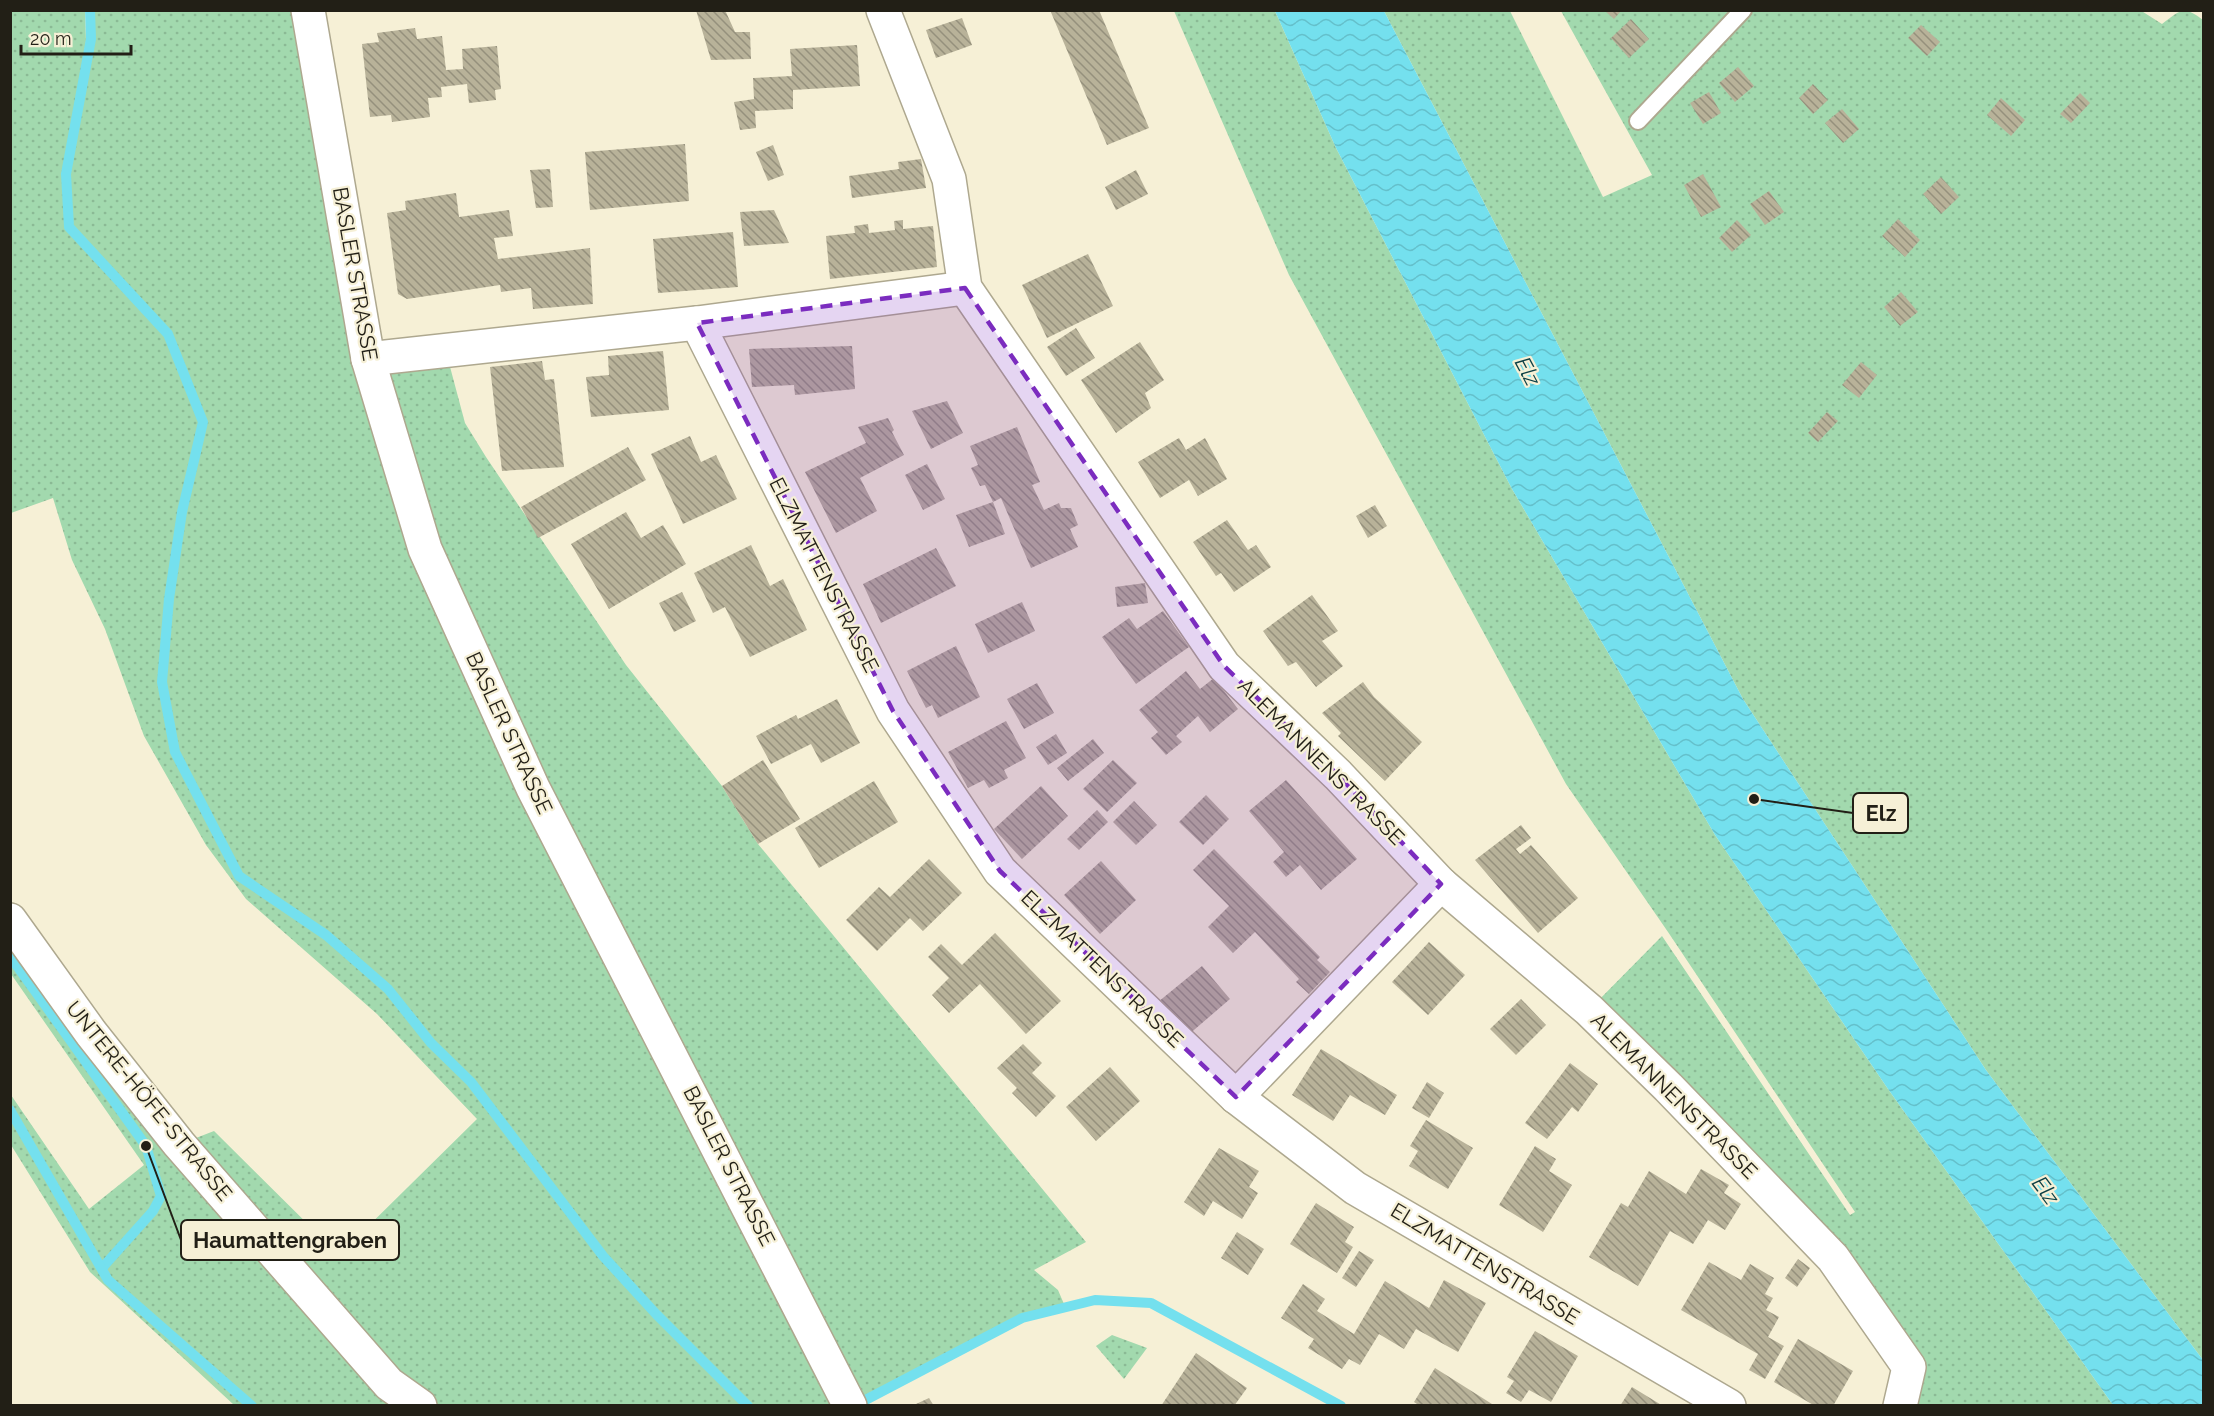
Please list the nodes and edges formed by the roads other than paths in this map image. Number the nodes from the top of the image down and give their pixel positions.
1 (308, 10) edge
2 (883, 10) edge
3 (1743, 10) edge
4 (1638, 121) dead end
5 (965, 288) junction
6 (697, 323) junction
7 (368, 359) junction
8 (1441, 884) junction
9 (10, 920) edge
10 (1236, 1097) junction
11 (845, 1397) edge
12 (420, 1406) edge
13 (1729, 1406) edge
14 (1900, 1406) edge

1 - 7 street, BASLER STRASSE
2 - 5 street, ALEMANNENSTRASSE
3 - 4 lane
5 - 6 street
5 - 8 street, ALEMANNENSTRASSE
6 - 7 street
6 - 10 street, ELZMATTENSTRASSE
7 - 11 street, BASLER STRASSE
8 - 10 street
8 - 14 street, ALEMANNENSTRASSE
9 - 12 street, UNTERE-HÖFE-STRASSE
10 - 13 street, ELZMATTENSTRASSE

